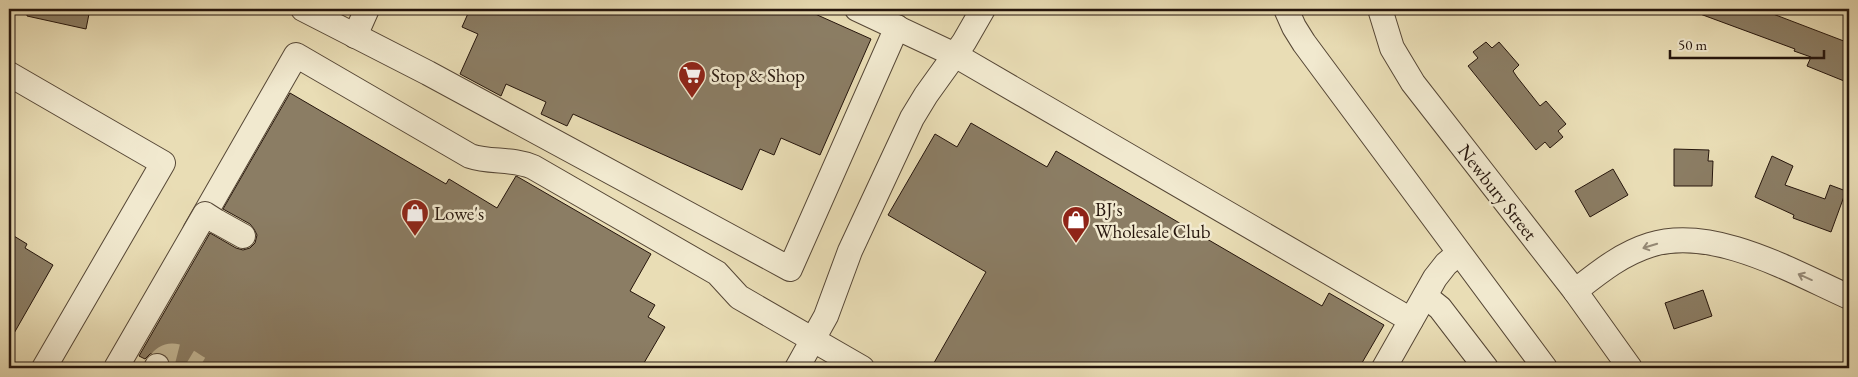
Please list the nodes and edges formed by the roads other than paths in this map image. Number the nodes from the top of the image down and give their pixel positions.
1 (302, 9) edge
2 (367, 9) edge
3 (857, 9) edge
4 (984, 9) edge
5 (1286, 9) edge
6 (1380, 9) edge
7 (897, 27) junction
8 (355, 36) junction
9 (955, 55) junction
10 (9, 74) edge
11 (243, 236) dead end
12 (1459, 253) junction
13 (1575, 291) junction
14 (1425, 296) junction
15 (1849, 297) edge
16 (1411, 320) junction
17 (813, 340) junction
18 (44, 368) edge
19 (116, 368) edge
20 (133, 368) edge
21 (797, 368) edge
22 (862, 368) edge
23 (1384, 368) edge
24 (1486, 368) edge
25 (1545, 368) edge
26 (1630, 368) edge

1 - 8 street
2 - 8 street
3 - 7 street
4 - 9 street
5 - 12 street
6 - 13 street, Newbury Street
7 - 8 street
7 - 9 street
9 - 16 street
9 - 17 street
10 - 18 street
11 - 19 street, bridge
12 - 14 street
12 - 25 street
15 -> 13 street
13 - 26 street, Newbury Street
14 - 16 street
14 - 24 street
16 - 23 street
17 - 20 street
17 - 21 street
17 - 22 street

